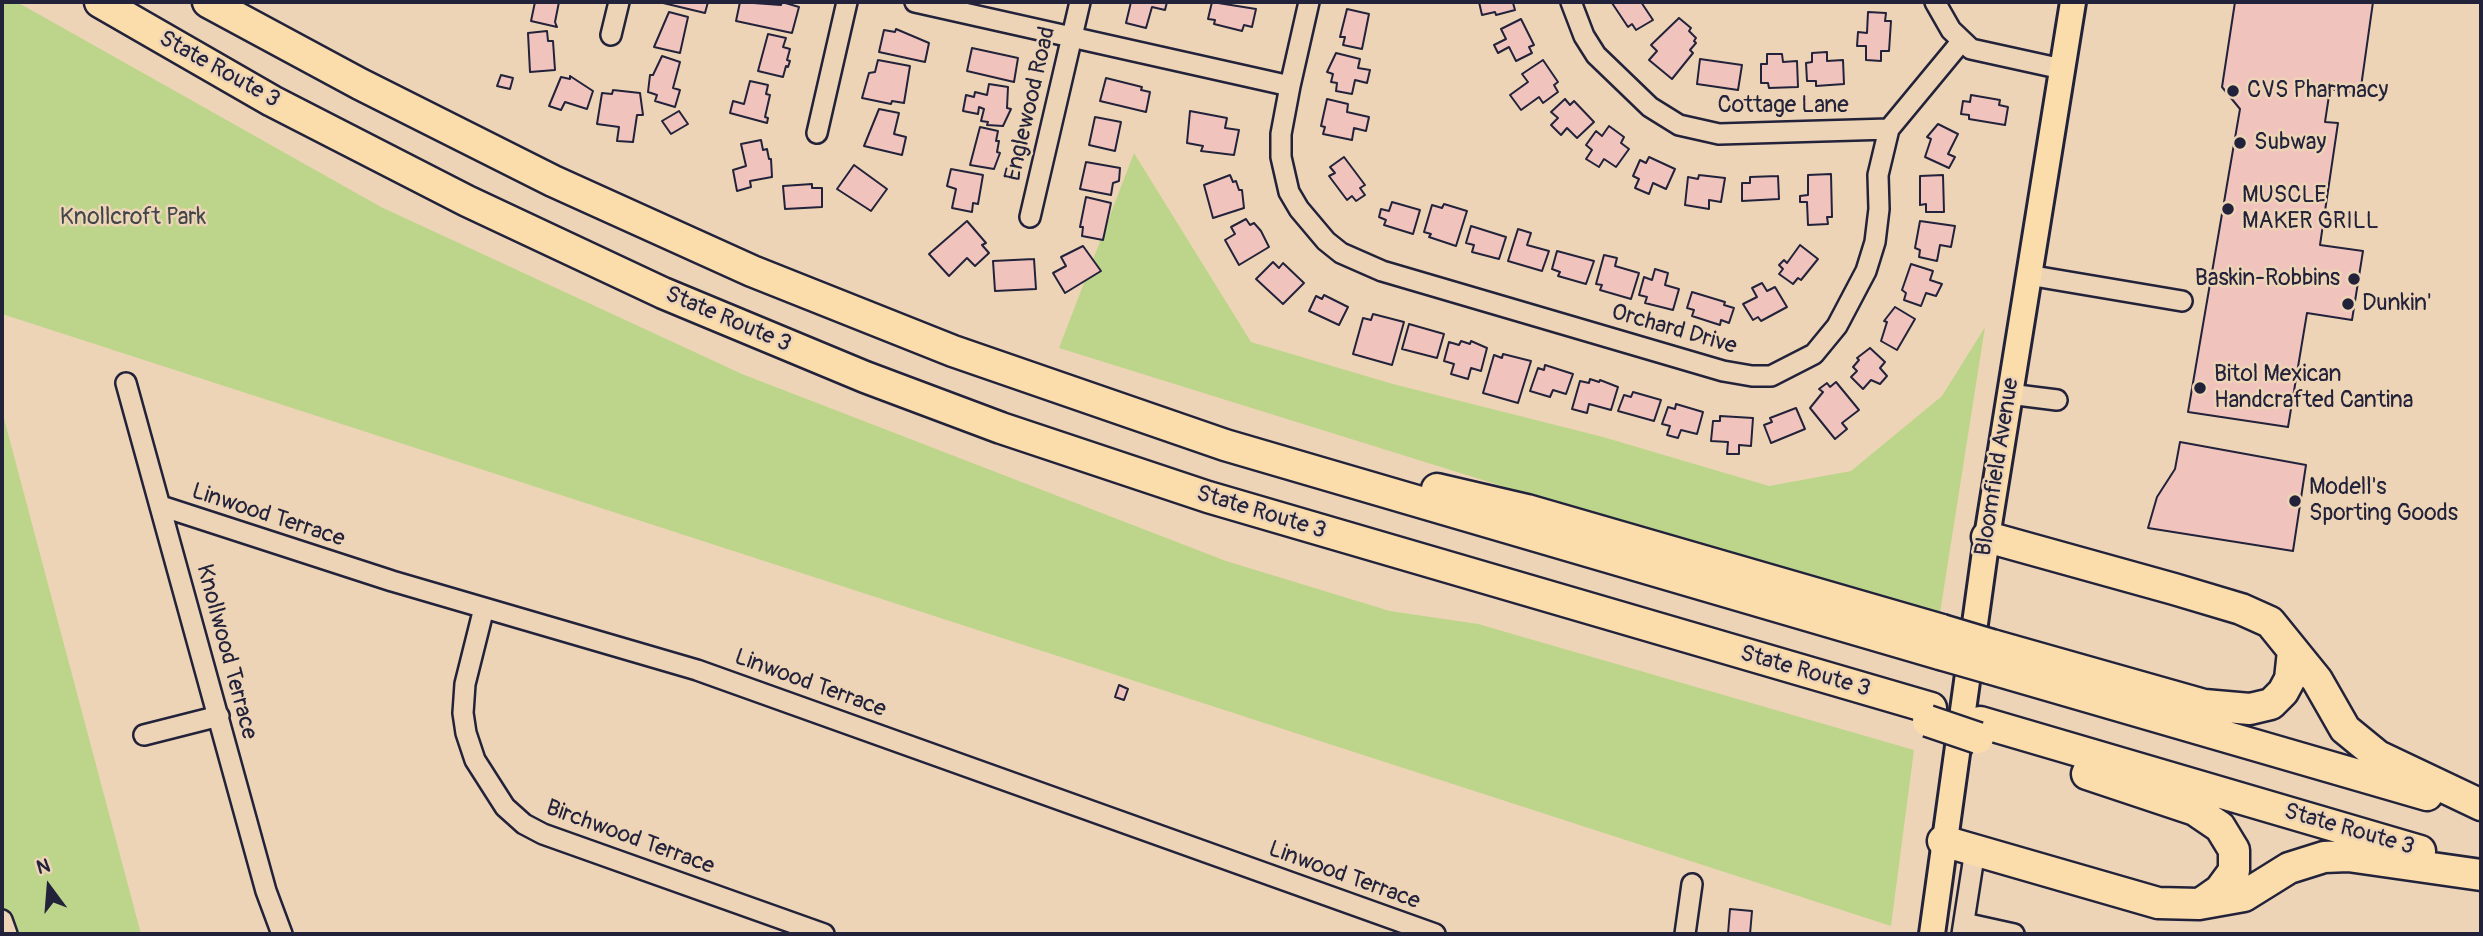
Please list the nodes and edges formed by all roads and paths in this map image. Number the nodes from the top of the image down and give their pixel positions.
1 (100, 2) edge
2 (208, 2) edge
3 (619, 2) edge
4 (848, 2) edge
5 (915, 2) edge
6 (1080, 2) edge
7 (1309, 2) edge
8 (1571, 2) edge
9 (1935, 2) edge
10 (2073, 2) edge
11 (611, 35) dead end
12 (1073, 37) junction
13 (1961, 42) junction
14 (2062, 69) junction
15 (1290, 86) junction
16 (1889, 129) junction
17 (817, 132) dead end
18 (1030, 217) dead end
19 (2028, 275) junction
20 (2182, 301) dead end
21 (126, 383) dead end
22 (2009, 394) junction
23 (2057, 400) dead end
24 (161, 506) junction
25 (1987, 537) junction
26 (484, 608) junction
27 (2294, 651) junction
28 (1991, 656) junction
29 (219, 716) junction
30 (1979, 730) junction
31 (144, 734) dead end
32 (2481, 805) edge
33 (2481, 811) edge
34 (1943, 841) junction
35 (1975, 850) junction
36 (2481, 869) edge
37 (2481, 875) edge
38 (1692, 884) dead end
39 (2199, 904) junction
40 (2, 920) edge
41 (1963, 929) edge
42 (7, 934) edge
43 (282, 934) edge
44 (824, 934) edge
45 (1435, 934) edge
46 (1685, 934) edge
47 (1932, 934) edge
48 (2014, 934) edge

1 - 30 highway, State Route 3, bridge
2 - 28 highway, bridge
3 - 11 street
4 - 17 street
5 - 12 street
6 - 12 street, Englewood Road
7 - 15 street, Orchard Drive
8 - 16 street, Cottage Lane
9 - 13 street
10 - 14 main road, Bloomfield Avenue
12 - 15 street
12 - 18 street, Englewood Road
13 - 14 street
13 - 16 street, Orchard Drive
14 - 19 main road, Bloomfield Avenue
15 - 16 street, Orchard Drive
19 - 20 street
19 - 22 main road, Bloomfield Avenue
21 - 24 street, Knollwood Terrace
22 - 23 street
22 - 25 main road, Bloomfield Avenue
24 - 26 street, Linwood Terrace
24 - 29 street, Knollwood Terrace
25 - 27 highway
25 - 34 main road, Bloomfield Avenue
26 - 44 street, Birchwood Terrace
26 - 45 street, Linwood Terrace
27 - 28 highway
27 - 32 highway
28 - 33 highway
29 - 31 street
29 - 43 street, Knollwood Terrace
30 - 36 highway, State Route 3
30 - 39 highway
34 - 35 highway
34 - 47 main road, Bloomfield Avenue
35 - 39 highway
35 - 41 street
37 - 39 highway
38 - 46 street
40 - 42 street
41 - 48 street

